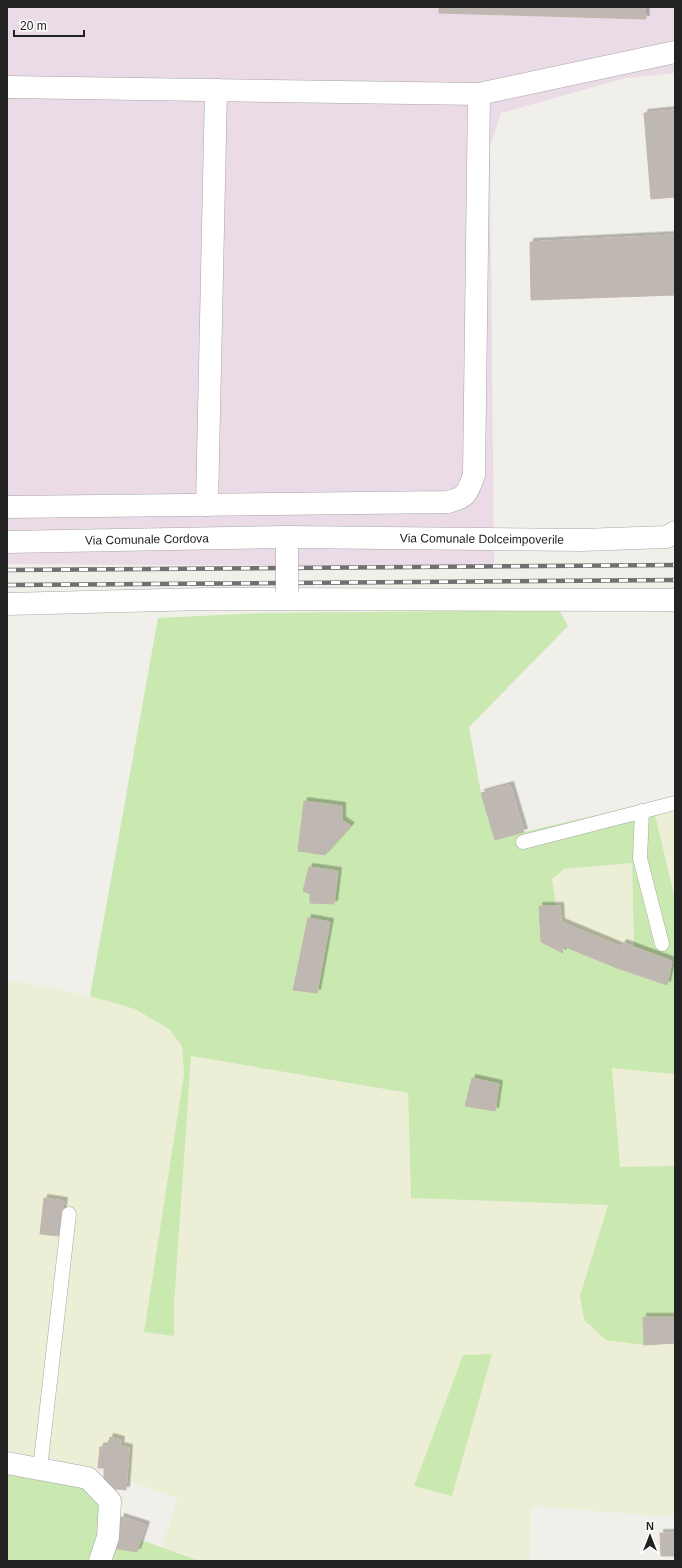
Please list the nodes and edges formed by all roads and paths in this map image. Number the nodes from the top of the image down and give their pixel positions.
1 (675, 52) edge
2 (7, 87) edge
3 (216, 90) junction
4 (479, 94) junction
5 (207, 505) junction
6 (7, 507) edge
7 (675, 532) edge
8 (7, 542) edge
9 (287, 542) junction
10 (287, 596) junction
11 (675, 600) edge
12 (7, 604) edge
13 (675, 803) edge
14 (642, 812) junction
15 (523, 842) dead end
16 (662, 944) dead end
17 (69, 1214) dead end
18 (7, 1463) edge
19 (40, 1469) junction
20 (100, 1561) edge

1 - 4 street
2 - 3 street
3 - 4 street
3 - 5 street
4 - 5 street
5 - 6 street
7 - 9 street, Via Comunale Dolceimpoverile
8 - 9 street, Via Comunale Cordova
9 - 10 street, bridge
10 - 11 street
10 - 12 street
13 - 14 lane
14 - 15 lane
14 - 16 lane
17 - 19 lane
18 - 19 street
19 - 20 street

